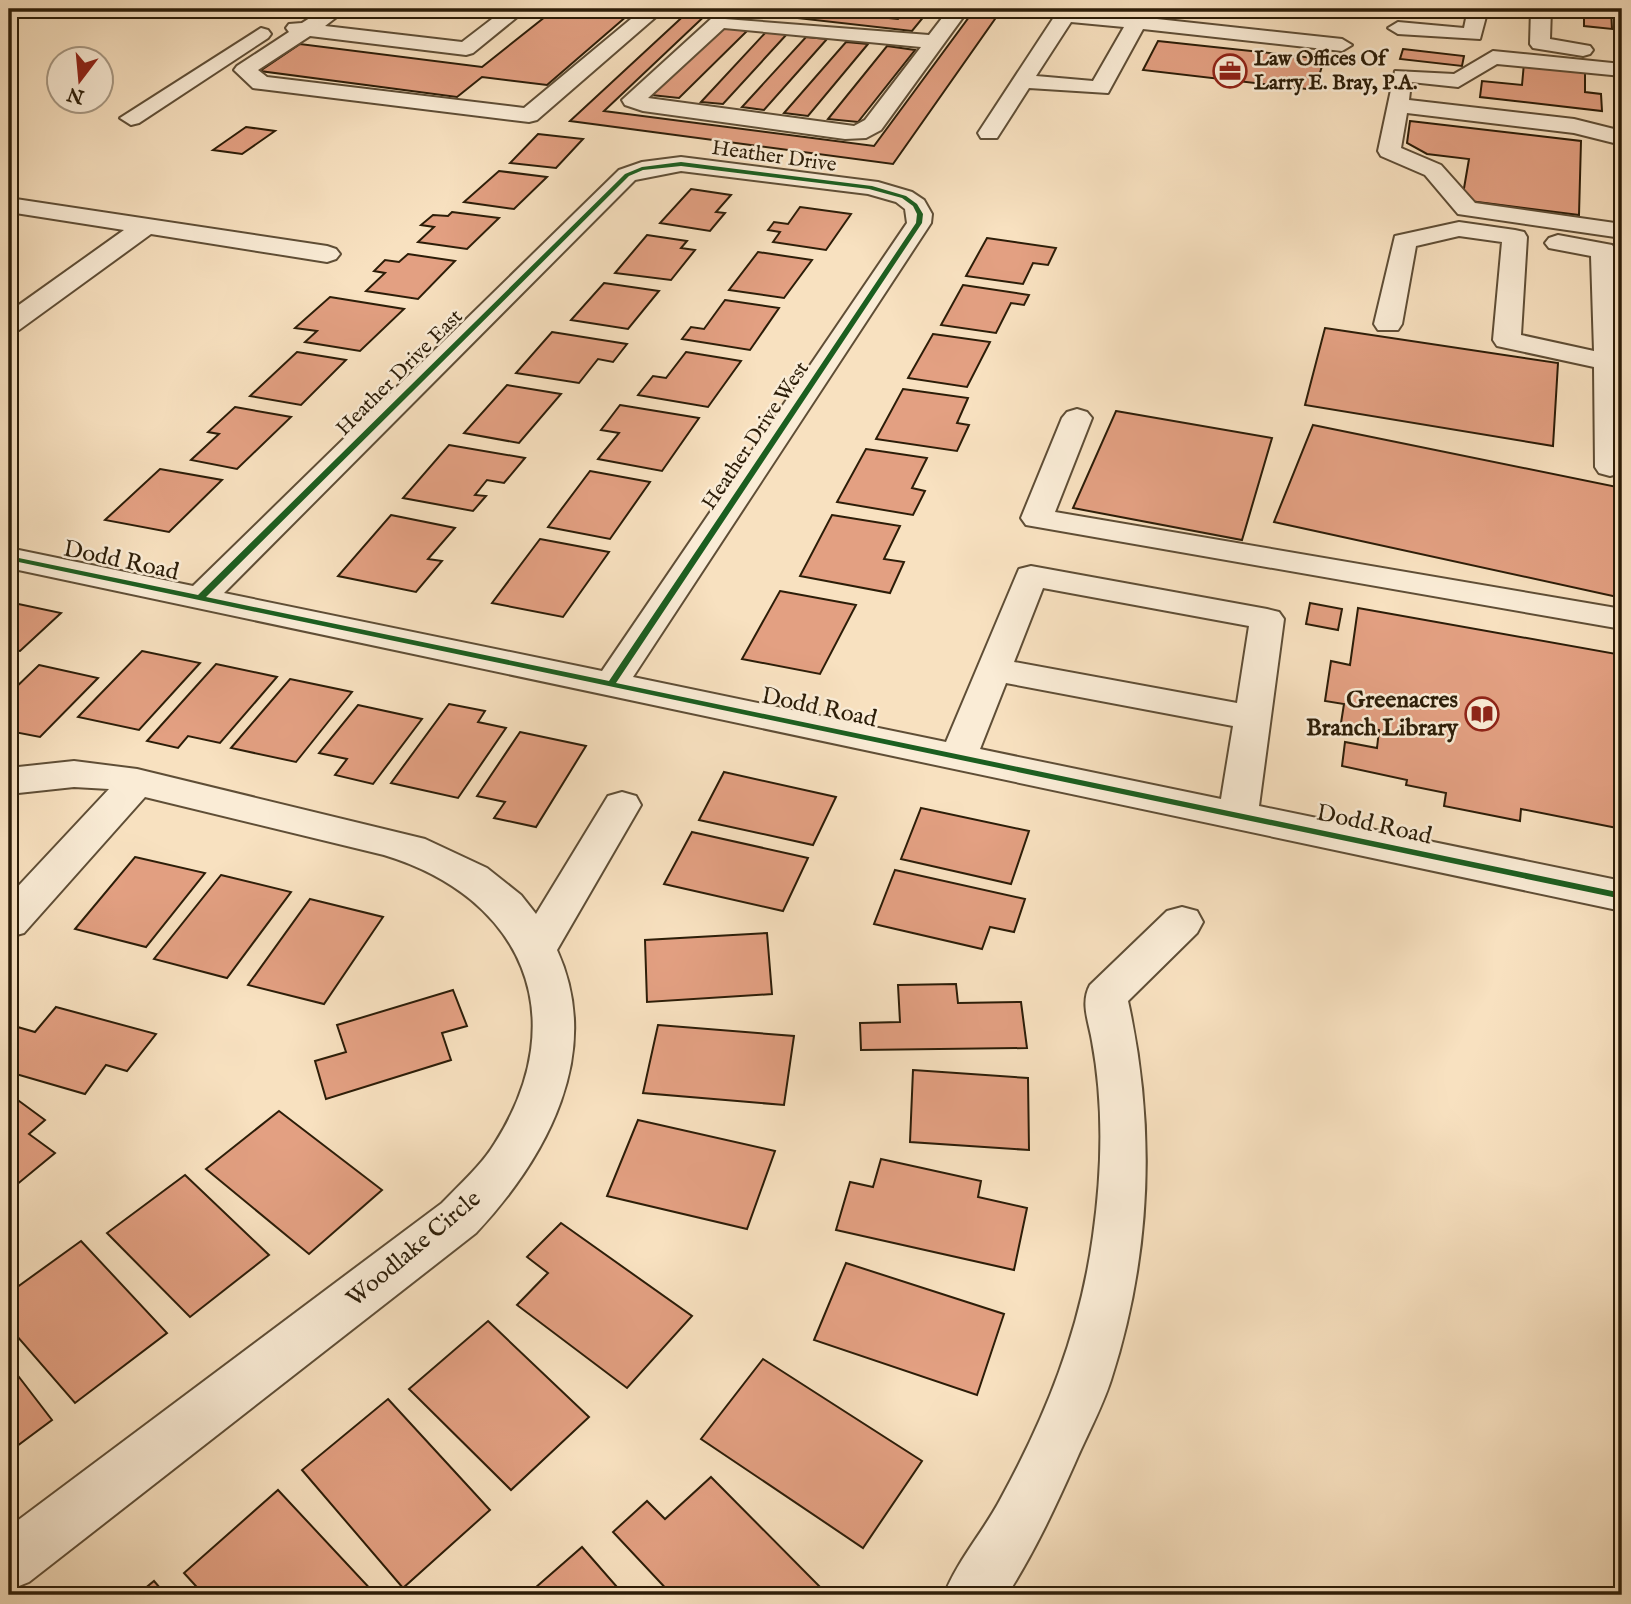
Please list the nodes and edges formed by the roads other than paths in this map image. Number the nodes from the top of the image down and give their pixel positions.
1 (337, 9) edge
2 (517, 9) edge
3 (655, 9) edge
4 (959, 9) edge
5 (1252, 9) edge
6 (1478, 9) edge
7 (1541, 9) edge
8 (304, 19) edge
9 (470, 22) dead end
10 (1138, 22) junction
11 (496, 25) junction
12 (1398, 28) dead end
13 (1247, 35) junction
14 (935, 42) junction
15 (1342, 45) dead end
16 (1410, 48) dead end
17 (1622, 51) edge
18 (1493, 57) junction
19 (1622, 70) edge
20 (1023, 80) junction
21 (1397, 106) junction
22 (131, 118) dead end
23 (989, 133) dead end
24 (1622, 139) edge
25 (1622, 148) edge
26 (627, 175) joint
27 (11, 205) dead end
28 (915, 205) joint
29 (146, 226) junction
30 (1622, 231) edge
31 (1515, 237) junction
32 (327, 254) dead end
33 (9, 324) edge
34 (1388, 324) dead end
35 (1615, 363) edge
36 (1077, 418) dead end
37 (1610, 467) dead end
38 (9, 558) edge
39 (200, 598) junction
40 (1622, 619) edge
41 (993, 669) junction
42 (611, 684) junction
43 (1252, 718) junction
44 (958, 757) junction
45 (9, 781) edge
46 (137, 782) junction
47 (622, 805) dead end
48 (1238, 816) junction
49 (1622, 896) edge
50 (9, 922) edge
51 (1182, 922) dead end
52 (537, 948) junction
53 (9, 1562) edge
54 (973, 1595) edge

1 - 8 street
2 - 11 street
3 - 8 street
4 - 14 street
5 - 13 street
6 - 12 street
7 - 17 street
8 - 11 street
8 - 22 street
9 - 11 street
10 - 13 street
10 - 20 street
10 - 20 street
13 - 15 street
14 - 14 street
16 - 18 street
18 - 19 street
18 - 21 street
20 - 23 street
21 - 24 street
21 - 30 street
24 - 25 street
26 - 28 street, Heather Drive
26 - 39 street, Heather Drive East
27 - 29 street
28 - 42 street, Heather Drive West
29 - 32 street
29 - 33 street
31 - 34 street
31 - 35 street
31 - 35 street
35 - 37 street
36 - 40 street
38 - 39 street, Dodd Road
39 - 42 street, Dodd Road
41 - 43 street
41 - 43 street
41 - 44 street
42 - 44 street, Dodd Road
43 - 48 street
44 - 48 street, Dodd Road
45 - 46 street, Woodlake Circle
46 - 50 street
46 - 52 street, Woodlake Circle
47 - 52 street
48 - 49 street, Dodd Road
51 - 54 street
52 - 53 street, Woodlake Circle

